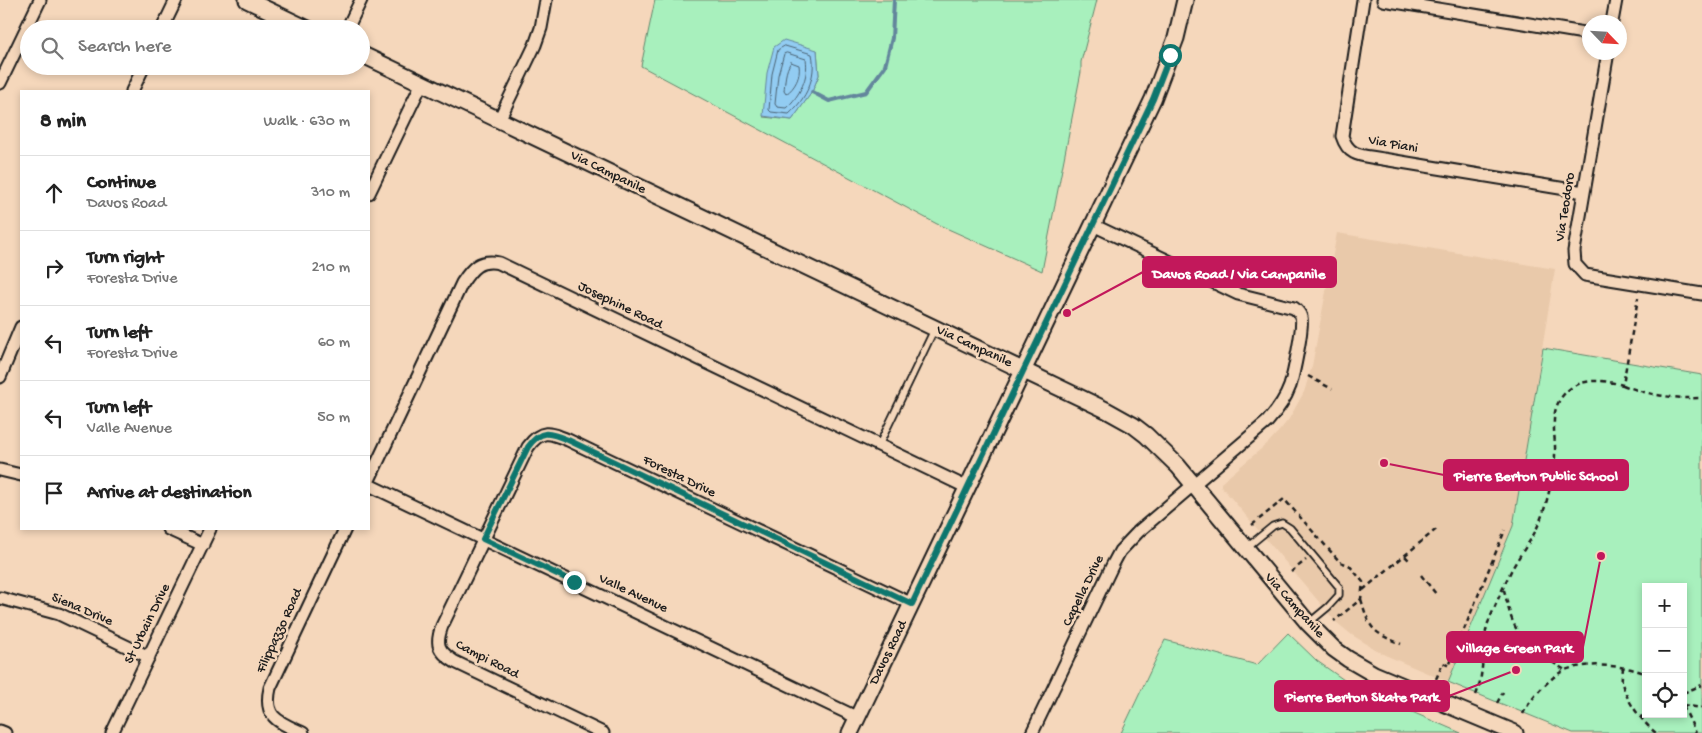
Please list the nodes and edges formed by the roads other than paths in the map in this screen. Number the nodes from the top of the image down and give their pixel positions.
1 (176, 0) edge
2 (247, 0) edge
3 (360, 0) edge
4 (546, 0) edge
5 (1185, 0) edge
6 (1363, 0) edge
7 (1383, 0) edge
8 (1616, 0) edge
9 (37, 1) edge
10 (1613, 15) edge
11 (28, 20) edge
12 (166, 20) edge
13 (289, 20) edge
14 (351, 20) edge
15 (1582, 33) edge
16 (20, 39) edge
17 (370, 58) edge
18 (1607, 60) edge
19 (140, 75) edge
20 (0, 83) edge
21 (422, 83) junction
22 (134, 90) edge
23 (499, 120) junction
24 (370, 191) edge
25 (1584, 192) junction
26 (1093, 225) junction
27 (1702, 294) edge
28 (935, 328) junction
29 (20, 329) edge
30 (1024, 370) junction
31 (0, 377) edge
32 (879, 445) junction
33 (0, 470) edge
34 (20, 475) edge
35 (370, 478) edge
36 (370, 485) edge
37 (1193, 485) junction
38 (968, 488) junction
39 (170, 530) edge
40 (210, 530) edge
41 (345, 530) edge
42 (483, 539) junction
43 (203, 545) junction
44 (1245, 549) junction
45 (0, 598) edge
46 (912, 604) junction
47 (1308, 623) junction
48 (149, 657) junction
49 (858, 718) junction
50 (0, 732) edge
51 (5, 733) edge
52 (112, 733) edge
53 (303, 733) edge
54 (602, 733) edge
55 (850, 733) edge
56 (1032, 733) edge
57 (1515, 733) edge

1 - 12 street
2 - 13 street
3 - 14 street
4 - 23 street
5 - 26 street, Davos Road
6 - 25 street, Via Piani
7 - 15 street
8 - 10 street
9 - 11 street
16 - 20 street
17 - 21 street, Via Campanile
18 - 25 street, Via Teodoro
19 - 22 street
21 - 23 street, Via Campanile
21 - 24 street
23 - 28 street, Via Campanile
25 - 27 street, Via Teodoro
26 - 30 street, Davos Road
26 - 37 street, Capella Drive
28 - 30 street, Via Campanile
28 - 32 lane
29 - 31 street
30 - 37 street, Via Campanile
30 - 38 street, Davos Road
32 - 35 street, Josephine Road
32 - 38 street, Josephine Road
33 - 34 street
36 - 42 street, Valle Avenue
37 - 44 street, Via Campanile
37 - 56 street, Capella Drive
38 - 46 street, Davos Road
39 - 43 street
40 - 43 street, St Urbain Drive
41 - 53 street, Filippazzo Road
42 - 46 street, Foresta Drive
42 - 49 street, Valle Avenue
42 - 54 street, Campi Road
43 - 48 street, St Urbain Drive
44 - 47 street, Via Campanile
44 - 47 lane
45 - 48 street, Siena Drive
46 - 49 street, Davos Road
47 - 57 street, Via Campanile
48 - 52 street, St Urbain Drive
49 - 55 street, Davos Road
50 - 51 street

